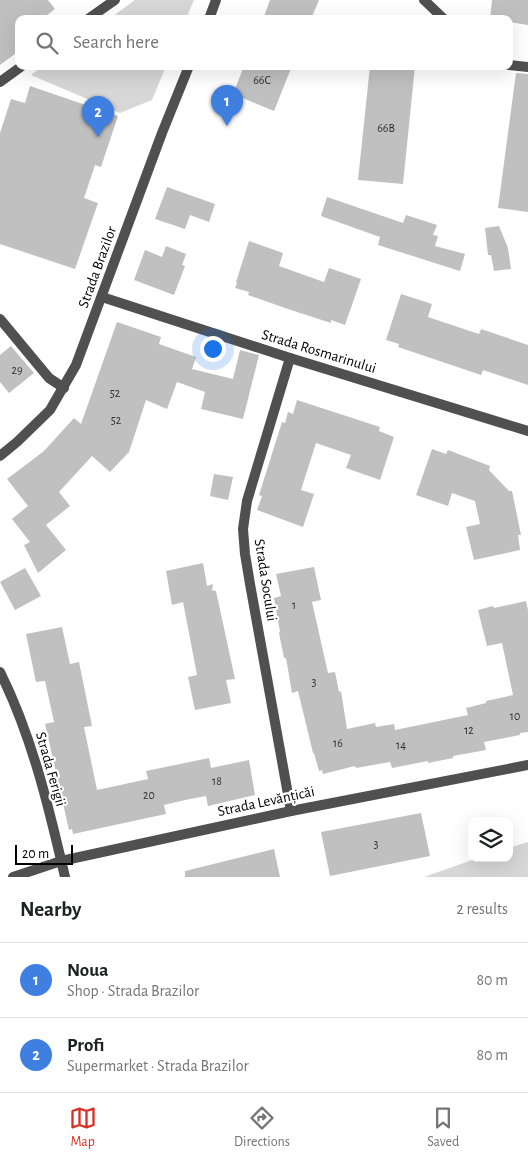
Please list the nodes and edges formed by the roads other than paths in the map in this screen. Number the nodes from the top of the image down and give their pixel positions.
1 (115, 0) edge
2 (216, 0) edge
3 (424, 0) edge
4 (94, 15) edge
5 (210, 15) edge
6 (440, 15) edge
7 (513, 65) edge
8 (528, 67) edge
9 (16, 70) edge
10 (187, 70) edge
11 (0, 82) edge
12 (102, 297) junction
13 (0, 319) edge
14 (290, 358) junction
15 (64, 388) junction
16 (528, 431) edge
17 (0, 456) edge
18 (0, 672) edge
19 (528, 765) edge
20 (291, 811) junction
21 (61, 860) junction
22 (13, 877) edge
23 (65, 877) edge

1 - 4 street
2 - 5 street
3 - 6 street
7 - 8 street
9 - 11 street
10 - 12 street, Strada Brazilor
12 - 14 street, Strada Rosmarinului
12 - 15 street, Strada Brazilor
13 - 15 street
14 - 16 street, Strada Rosmarinului
14 - 20 street, Strada Socului
15 - 17 street, Strada Brazilor
18 - 21 street, Strada Ferigii
19 - 20 street, Strada Levănțicăi
20 - 21 street, Strada Levănțicăi
21 - 22 street, Strada Levănțicăi
21 - 23 street, Strada Ferigii

